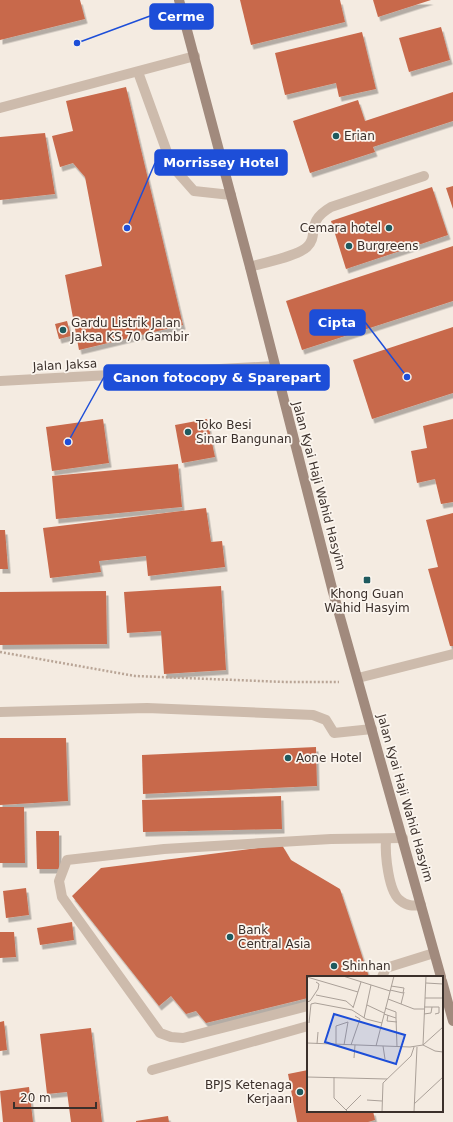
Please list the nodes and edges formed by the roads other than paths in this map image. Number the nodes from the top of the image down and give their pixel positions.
1 (179, 0) edge
2 (195, 56) junction
3 (138, 72) junction
4 (0, 108) edge
5 (424, 176) dead end
6 (231, 195) junction
7 (250, 267) junction
8 (275, 366) junction
9 (0, 381) edge
10 (453, 654) edge
11 (359, 680) junction
12 (0, 712) edge
13 (372, 729) junction
14 (386, 838) junction
15 (403, 838) junction
16 (421, 905) junction
17 (434, 953) junction
18 (382, 976) edge
19 (441, 976) edge
20 (443, 986) edge
21 (307, 1006) edge
22 (453, 1021) edge
23 (307, 1026) edge
24 (152, 1070) dead end

1 - 2 main road, Jalan Kyai Haji Wahid Hasyim
2 - 3 street
2 - 6 main road, Jalan Kyai Haji Wahid Hasyim
3 - 4 street
3 - 6 street
5 - 7 street
6 - 7 main road, Jalan Kyai Haji Wahid Hasyim
7 - 8 main road, Jalan Kyai Haji Wahid Hasyim
8 - 9 street, Jalan Jaksa
8 - 11 main road, Jalan Kyai Haji Wahid Hasyim
10 - 11 street
11 - 13 main road, Jalan Kyai Haji Wahid Hasyim
12 - 13 street
13 - 15 main road, Jalan Kyai Haji Wahid Hasyim
14 - 15 street
14 - 16 street
14 - 21 street
15 - 16 main road, Jalan Kyai Haji Wahid Hasyim
16 - 17 main road, Jalan Kyai Haji Wahid Hasyim
17 - 18 street
17 - 19 main road, Jalan Kyai Haji Wahid Hasyim
20 - 22 main road
23 - 24 street

